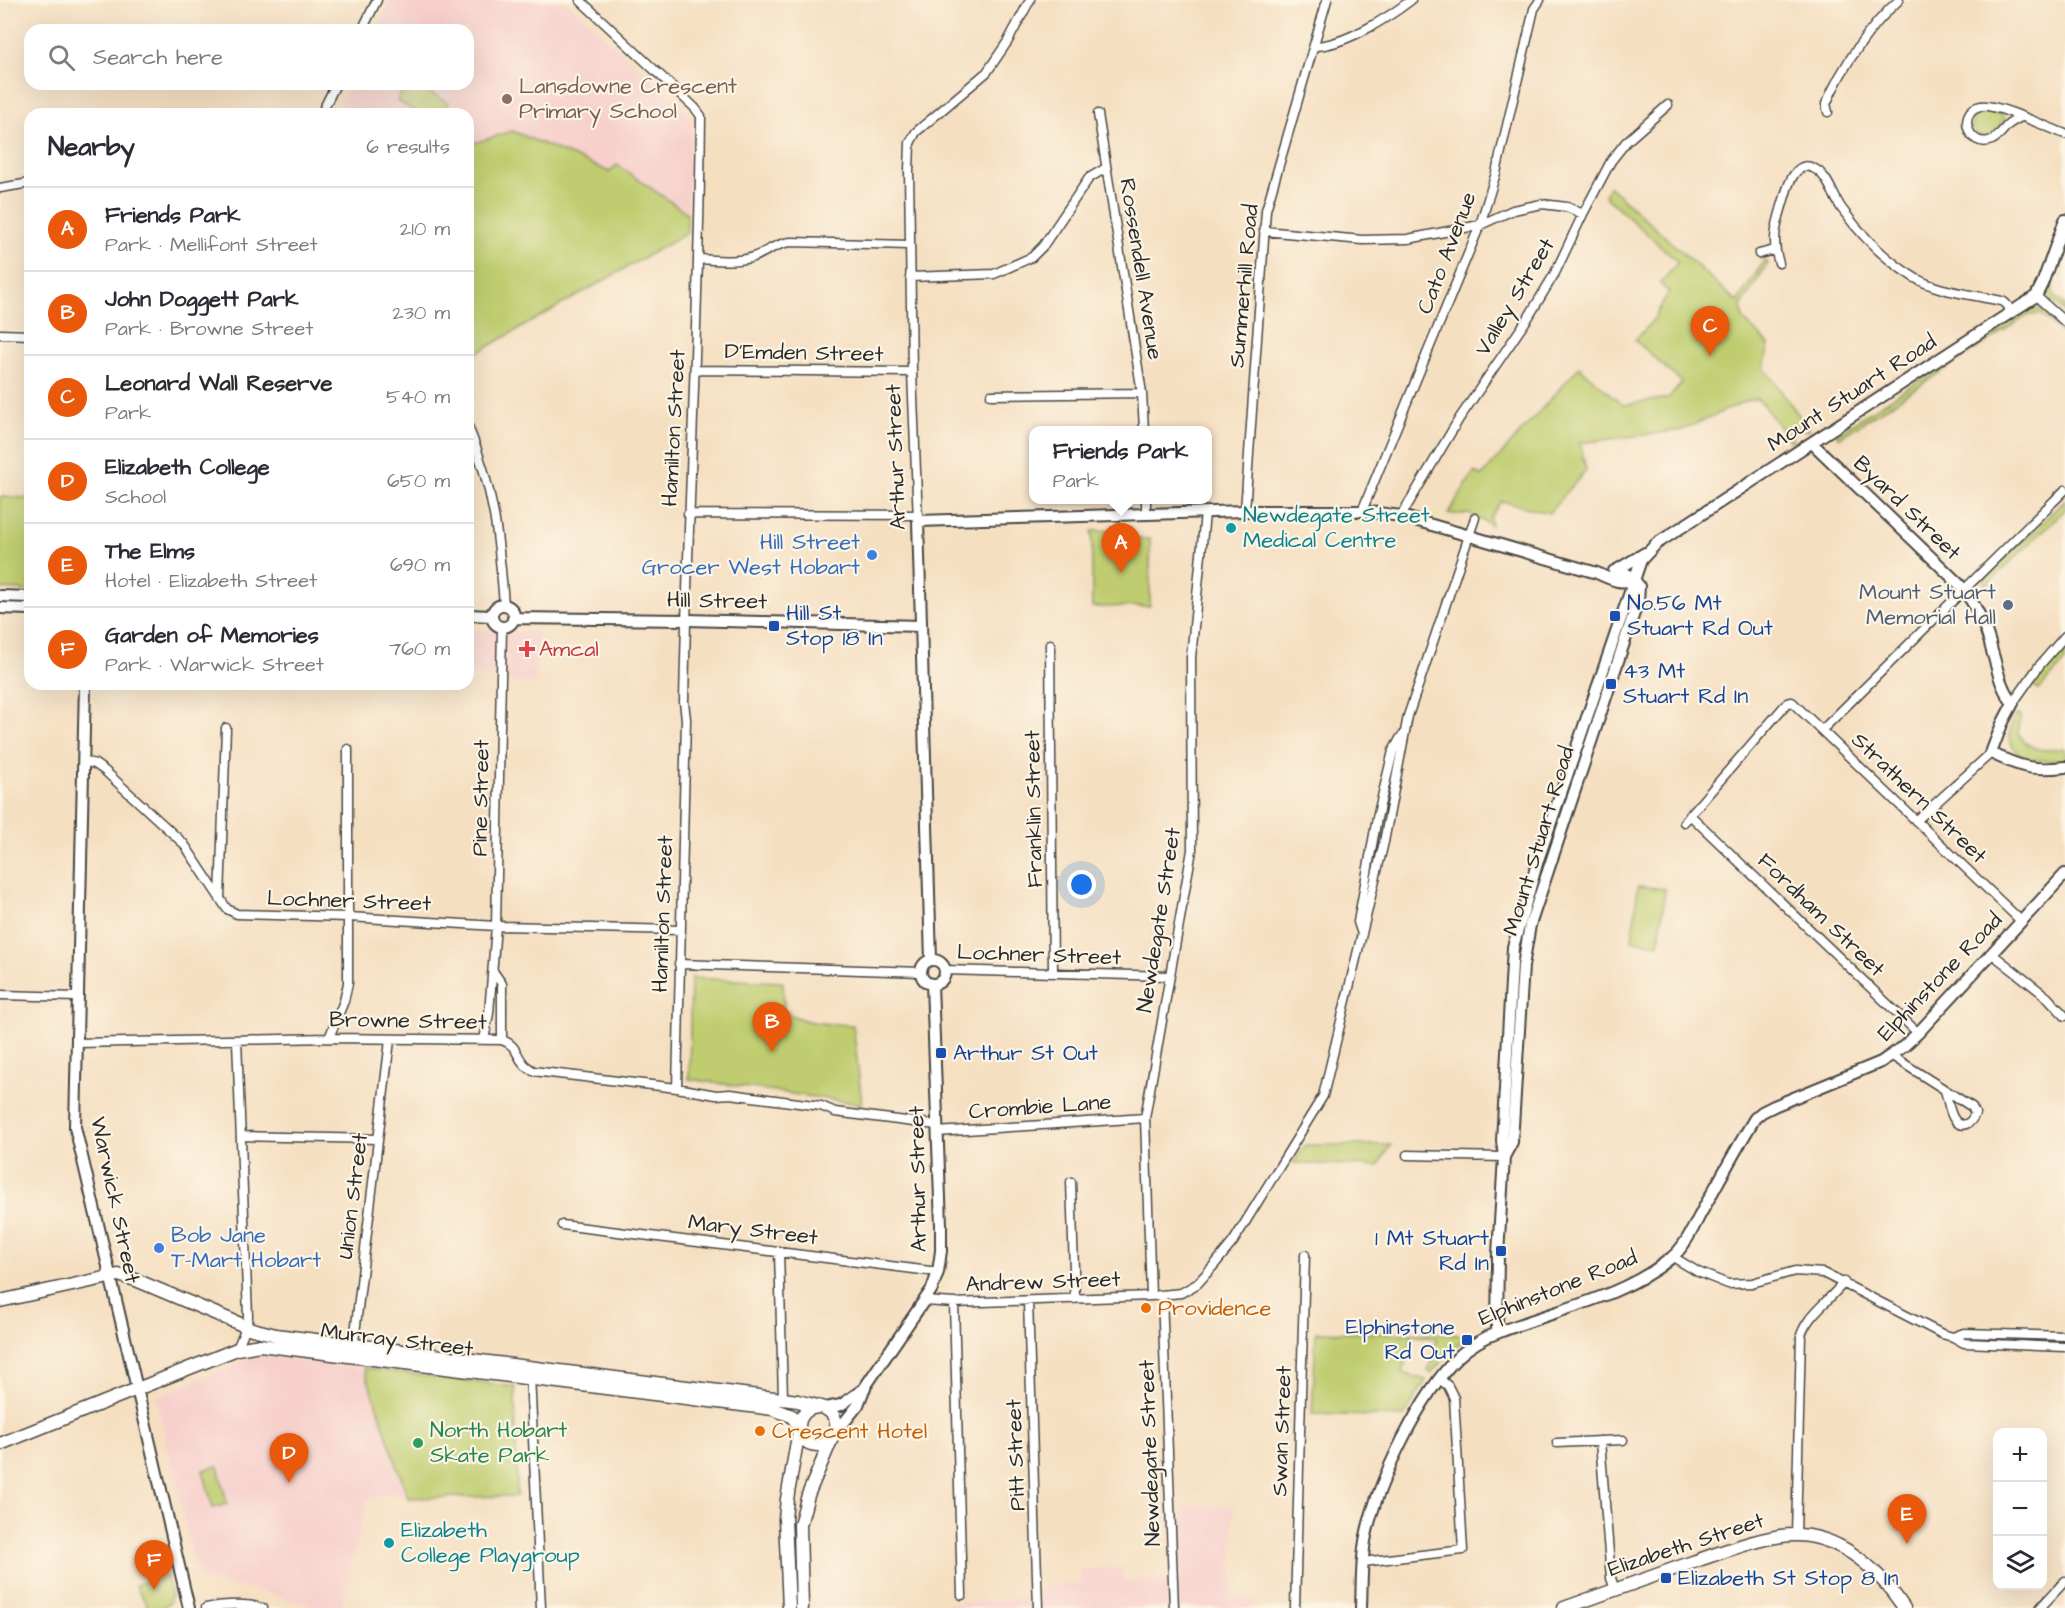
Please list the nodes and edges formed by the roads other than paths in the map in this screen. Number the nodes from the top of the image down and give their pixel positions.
1 (377, 0) edge
2 (580, 0) edge
3 (1030, 0) edge
4 (1327, 0) edge
5 (1411, 0) edge
6 (1540, 0) edge
7 (1899, 0) edge
8 (365, 24) edge
9 (1314, 46) junction
10 (333, 90) edge
11 (1668, 105) dead end
12 (324, 108) edge
13 (1828, 112) dead end
14 (1098, 114) dead end
15 (2021, 117) junction
16 (2065, 134) edge
17 (1106, 168) junction
18 (24, 184) edge
19 (0, 188) edge
20 (1583, 214) junction
21 (2065, 220) edge
22 (1480, 225) junction
23 (1263, 231) junction
24 (910, 245) junction
25 (1774, 250) junction
26 (1759, 254) dead end
27 (699, 259) junction
28 (1779, 263) dead end
29 (910, 277) junction
30 (2036, 296) junction
31 (2013, 312) junction
32 (2065, 322) edge
33 (0, 334) edge
34 (24, 335) edge
35 (695, 370) junction
36 (912, 372) junction
37 (1142, 393) junction
38 (991, 395) dead end
39 (1144, 426) edge
40 (474, 442) edge
41 (1812, 442) junction
42 (2065, 489) edge
43 (1146, 504) edge
44 (1245, 511) junction
45 (1362, 511) junction
46 (1205, 513) junction
47 (688, 514) junction
48 (1146, 515) junction
49 (1401, 516) junction
50 (918, 518) junction
51 (1475, 518) dead end
52 (1468, 537) junction
53 (1647, 552) junction
54 (1614, 571) junction
55 (1597, 573) junction
56 (1634, 579) junction
57 (1964, 590) junction
58 (0, 596) edge
59 (24, 597) edge
60 (504, 606) junction
61 (0, 608) edge
62 (24, 609) edge
63 (474, 615) edge
64 (492, 616) junction
65 (513, 618) junction
66 (687, 620) junction
67 (921, 626) junction
68 (502, 627) junction
69 (2065, 636) edge
70 (1050, 644) dead end
71 (85, 690) edge
72 (2013, 703) junction
73 (226, 728) dead end
74 (1822, 730) junction
75 (348, 749) dead end
76 (1991, 753) junction
77 (83, 760) junction
78 (2065, 767) edge
79 (1688, 819) joint
80 (1916, 820) junction
81 (2065, 874) edge
82 (220, 900) junction
83 (349, 917) junction
84 (2021, 921) junction
85 (496, 926) junction
86 (681, 930) junction
87 (1991, 953) junction
88 (931, 960) junction
89 (679, 964) junction
90 (944, 970) junction
91 (492, 971) junction
92 (921, 972) junction
93 (1053, 974) junction
94 (1169, 976) junction
95 (932, 984) junction
96 (0, 995) edge
97 (78, 997) junction
98 (2065, 1016) edge
99 (1918, 1033) junction
100 (329, 1038) junction
101 (390, 1040) junction
102 (484, 1040) junction
103 (502, 1040) junction
104 (237, 1041) junction
105 (77, 1043) junction
106 (1892, 1056) junction
107 (677, 1088) junction
108 (1945, 1091) dead end
109 (1145, 1118) junction
110 (937, 1128) junction
111 (241, 1136) junction
112 (378, 1139) junction
113 (1407, 1155) dead end
114 (1504, 1157) junction
115 (1071, 1182) dead end
116 (562, 1225) dead end
117 (779, 1251) junction
118 (1305, 1255) dead end
119 (1673, 1257) junction
120 (938, 1272) junction
121 (112, 1275) junction
122 (1844, 1282) junction
123 (1151, 1296) junction
124 (1162, 1296) junction
125 (1075, 1299) junction
126 (0, 1301) edge
127 (925, 1301) junction
128 (1028, 1301) junction
129 (954, 1303) junction
130 (246, 1327) junction
131 (1497, 1333) junction
132 (2065, 1336) edge
133 (1953, 1337) junction
134 (2065, 1347) edge
135 (237, 1349) junction
136 (353, 1350) junction
137 (530, 1372) junction
138 (1440, 1379) junction
139 (865, 1388) junction
140 (138, 1389) junction
141 (783, 1398) junction
142 (822, 1408) junction
143 (799, 1428) junction
144 (834, 1436) junction
145 (1623, 1440) dead end
146 (1599, 1441) junction
147 (1557, 1443) dead end
148 (0, 1444) edge
149 (1796, 1535) junction
150 (1363, 1562) junction
151 (2065, 1581) edge
152 (1615, 1590) junction
153 (962, 1595) dead end
154 (189, 1608) edge
155 (206, 1608) edge
156 (263, 1608) edge
157 (541, 1608) edge
158 (789, 1608) edge
159 (802, 1608) edge
160 (1038, 1608) edge
161 (1174, 1608) edge
162 (1295, 1608) edge
163 (1361, 1608) edge
164 (1564, 1608) edge
165 (1904, 1608) edge
166 (2040, 1608) edge

1 - 8 street
2 - 27 street, Hamilton Street
3 - 24 street, Arthur Street
4 - 9 street, Summerhill Road
5 - 9 street
6 - 22 street, Cato Avenue
7 - 13 street
9 - 23 street, Summerhill Road
10 - 12 street
11 - 20 street, Valley Street
14 - 17 street, Rossendell Avenue
15 - 15 street
15 - 16 street
17 - 29 street
17 - 37 street, Rossendell Avenue
18 - 19 street
20 - 22 street
20 - 49 street, Valley Street
21 - 30 street
22 - 23 street
22 - 45 street, Cato Avenue
23 - 44 street, Summerhill Road
24 - 27 street
24 - 29 street, Arthur Street
25 - 26 street
25 - 28 street
25 - 31 street
27 - 35 street, Hamilton Street
29 - 36 street, Arthur Street
30 - 31 street, Mount Stuart Road
30 - 32 street
31 - 41 street, Mount Stuart Road
33 - 34 street
35 - 36 street, D'Emden Street
35 - 47 street, Hamilton Street
36 - 50 street, Arthur Street
37 - 38 street
37 - 39 street, Rossendell Avenue
40 - 60 street
41 - 53 street, Mount Stuart Road
41 - 57 street, Byard Street
42 - 57 street
43 - 48 street
44 - 45 street
44 - 46 street
45 - 49 street
46 - 48 street
46 - 94 street, Newdegate Street
47 - 50 street
47 - 66 street, Hamilton Street
48 - 50 street
49 - 52 street
50 - 67 street, Arthur Street
51 - 52 street, Andrew Street
52 - 55 street
52 - 124 street, Andrew Street
53 - 54 street, Mount Stuart Road
53 - 56 street
54 - 55 street
54 - 56 street
55 - 56 street
56 - 114 street, Mount Stuart Road
57 - 72 street, Byard Street
57 - 74 street
58 - 59 street
60 - 64 street
60 - 65 street
61 - 62 street
63 - 64 street
64 - 68 street
65 - 66 street, Hill Street
65 - 68 street
66 - 67 street, Hill Street
66 - 86 street, Hamilton Street
67 - 88 street, Arthur Street
68 - 85 street, Pine Street
69 - 72 street
70 - 93 street, Franklin Street
71 - 77 street, Warwick Street
72 - 76 street
73 - 82 street
74 - 79 street, Strathern Street
74 - 80 street, Strathern Street
75 - 83 street
76 - 78 street
76 - 80 street
77 - 82 street, Lochner Street
77 - 97 street, Warwick Street
79 - 99 street, Fordham Street
80 - 84 street, Strathern Street
81 - 84 street, Elphinstone Road
82 - 83 street, Lochner Street
83 - 85 street, Lochner Street
83 - 100 street
84 - 87 street, Elphinstone Road
85 - 86 street, Lochner Street
85 - 91 street, Pine Street
86 - 89 street, Hamilton Street
87 - 98 street
87 - 99 street, Elphinstone Road
88 - 90 street
88 - 92 street
89 - 92 street
89 - 107 street, Hamilton Street
90 - 93 street, Lochner Street
90 - 95 street
91 - 102 street, Pine Street
91 - 103 street, Pine Street
92 - 95 street
93 - 94 street, Lochner Street
94 - 109 street, Newdegate Street
95 - 110 street, Arthur Street
96 - 97 street
97 - 105 street, Warwick Street
99 - 106 street, Elphinstone Road
100 - 101 street, Browne Street
100 - 104 street, Browne Street
101 - 102 street, Browne Street
101 - 112 street, Union Street
102 - 103 street, Browne Street
103 - 107 street, Browne Street
104 - 105 street, Browne Street
104 - 111 street
105 - 121 street, Warwick Street
106 - 108 street
106 - 119 street, Elphinstone Road
107 - 110 street, Browne Street
109 - 110 street, Crombie Lane
109 - 123 street, Newdegate Street
110 - 120 street, Arthur Street
111 - 112 street
111 - 130 street
112 - 136 street, Union Street
113 - 114 street
114 - 131 street, Mount Stuart Road
115 - 125 street
116 - 117 street, Mary Street
117 - 120 street, Mary Street
117 - 141 street
118 - 162 street, Swan Street
119 - 122 street
119 - 131 street, Elphinstone Road
120 - 127 street, Arthur Street
121 - 126 main road
121 - 130 main road, Murray Street
121 - 140 street, Warwick Street
122 - 133 street
122 - 149 street
123 - 124 street, Andrew Street
123 - 125 street, Andrew Street
124 - 161 street, Newdegate Street
125 - 128 street, Andrew Street
127 - 129 street, Andrew Street
127 - 139 street, Arthur Street
128 - 129 street, Andrew Street
128 - 160 street, Pitt Street
129 - 153 street
130 - 135 street
130 - 136 main road, Murray Street
131 - 138 street, Elphinstone Road
132 - 133 street
133 - 134 street
135 - 136 main road, Murray Street
135 - 140 main road, Murray Street
136 - 137 main road, Murray Street
137 - 141 main road, Murray Street
137 - 143 main road, Murray Street
137 - 157 street
138 - 150 street, Elphinstone Road
138 - 150 street
139 - 142 street, Arthur Street
139 - 144 street, Arthur Street
140 - 148 main road, Murray Street
140 - 154 street, Warwick Street
141 - 142 main road, Murray Street
142 - 143 main road
142 - 144 main road
143 - 144 main road
143 - 158 main road
144 - 159 main road
145 - 146 street
146 - 147 street
146 - 152 street
149 - 152 main road, Elizabeth Street
149 - 165 main road, Elizabeth Street
150 - 163 street, Elphinstone Road
151 - 166 street
152 - 164 main road, Elizabeth Street
155 - 156 street

